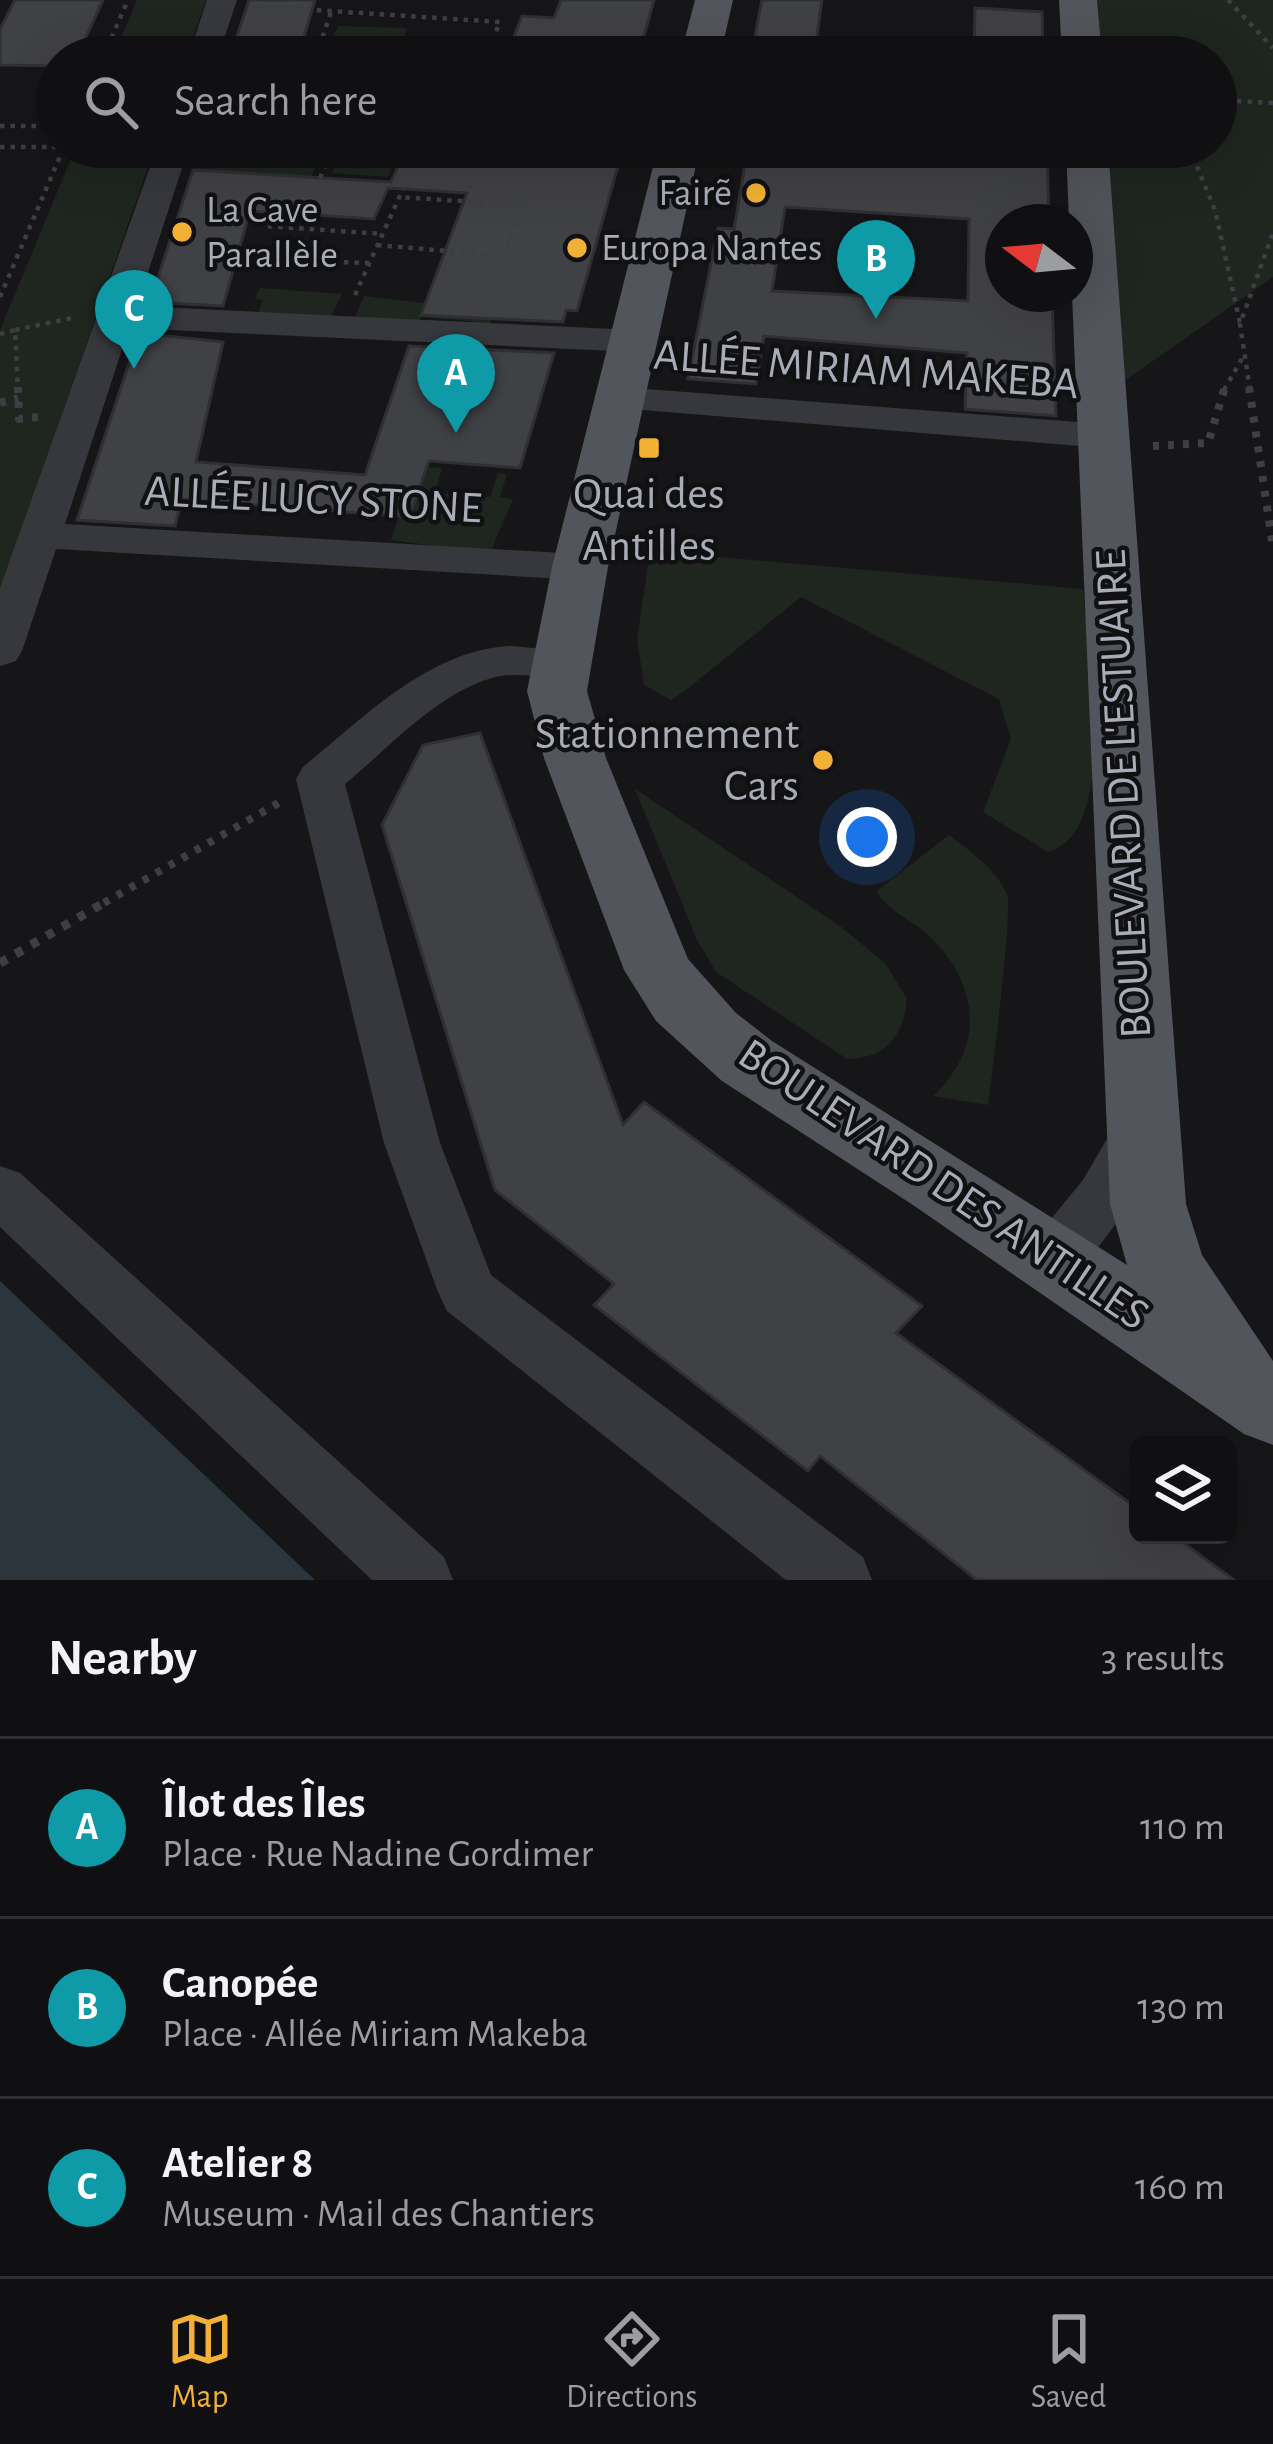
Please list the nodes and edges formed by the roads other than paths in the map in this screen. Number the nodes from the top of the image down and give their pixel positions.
1 (714, 0) edge
2 (1078, 0) edge
3 (235, 3) edge
4 (215, 36) edge
5 (705, 36) edge
6 (1081, 36) edge
7 (166, 168) edge
8 (674, 168) edge
9 (1089, 168) edge
10 (116, 316) junction
11 (634, 341) junction
12 (620, 399) junction
13 (1104, 436) junction
14 (39, 535) junction
15 (580, 567) junction
16 (0, 651) edge
17 (562, 663) junction
18 (1142, 1129) junction
19 (0, 1190) edge
20 (1035, 1246) junction
21 (1273, 1402) edge
22 (420, 1580) edge
23 (839, 1580) edge

1 - 5 main road
2 - 6 main road
3 - 4 street
7 - 10 street
8 - 11 main road, BOULEVARD DES ANTILLES
9 - 13 main road, BOULEVARD DE L'ESTUAIRE
10 - 11 street
10 - 14 street
11 - 12 main road, BOULEVARD DES ANTILLES
12 - 13 street, ALLÉE MIRIAM MAKEBA
12 - 15 main road, BOULEVARD DES ANTILLES
13 - 18 main road, BOULEVARD DE L'ESTUAIRE
14 - 15 street, ALLÉE LUCY STONE
14 - 16 street
15 - 17 main road, BOULEVARD DES ANTILLES
17 - 20 main road, BOULEVARD DES ANTILLES
17 - 23 street
18 - 20 street
18 - 21 main road, BOULEVARD DE L'ESTUAIRE
19 - 22 street
20 - 21 main road, BOULEVARD DES ANTILLES

